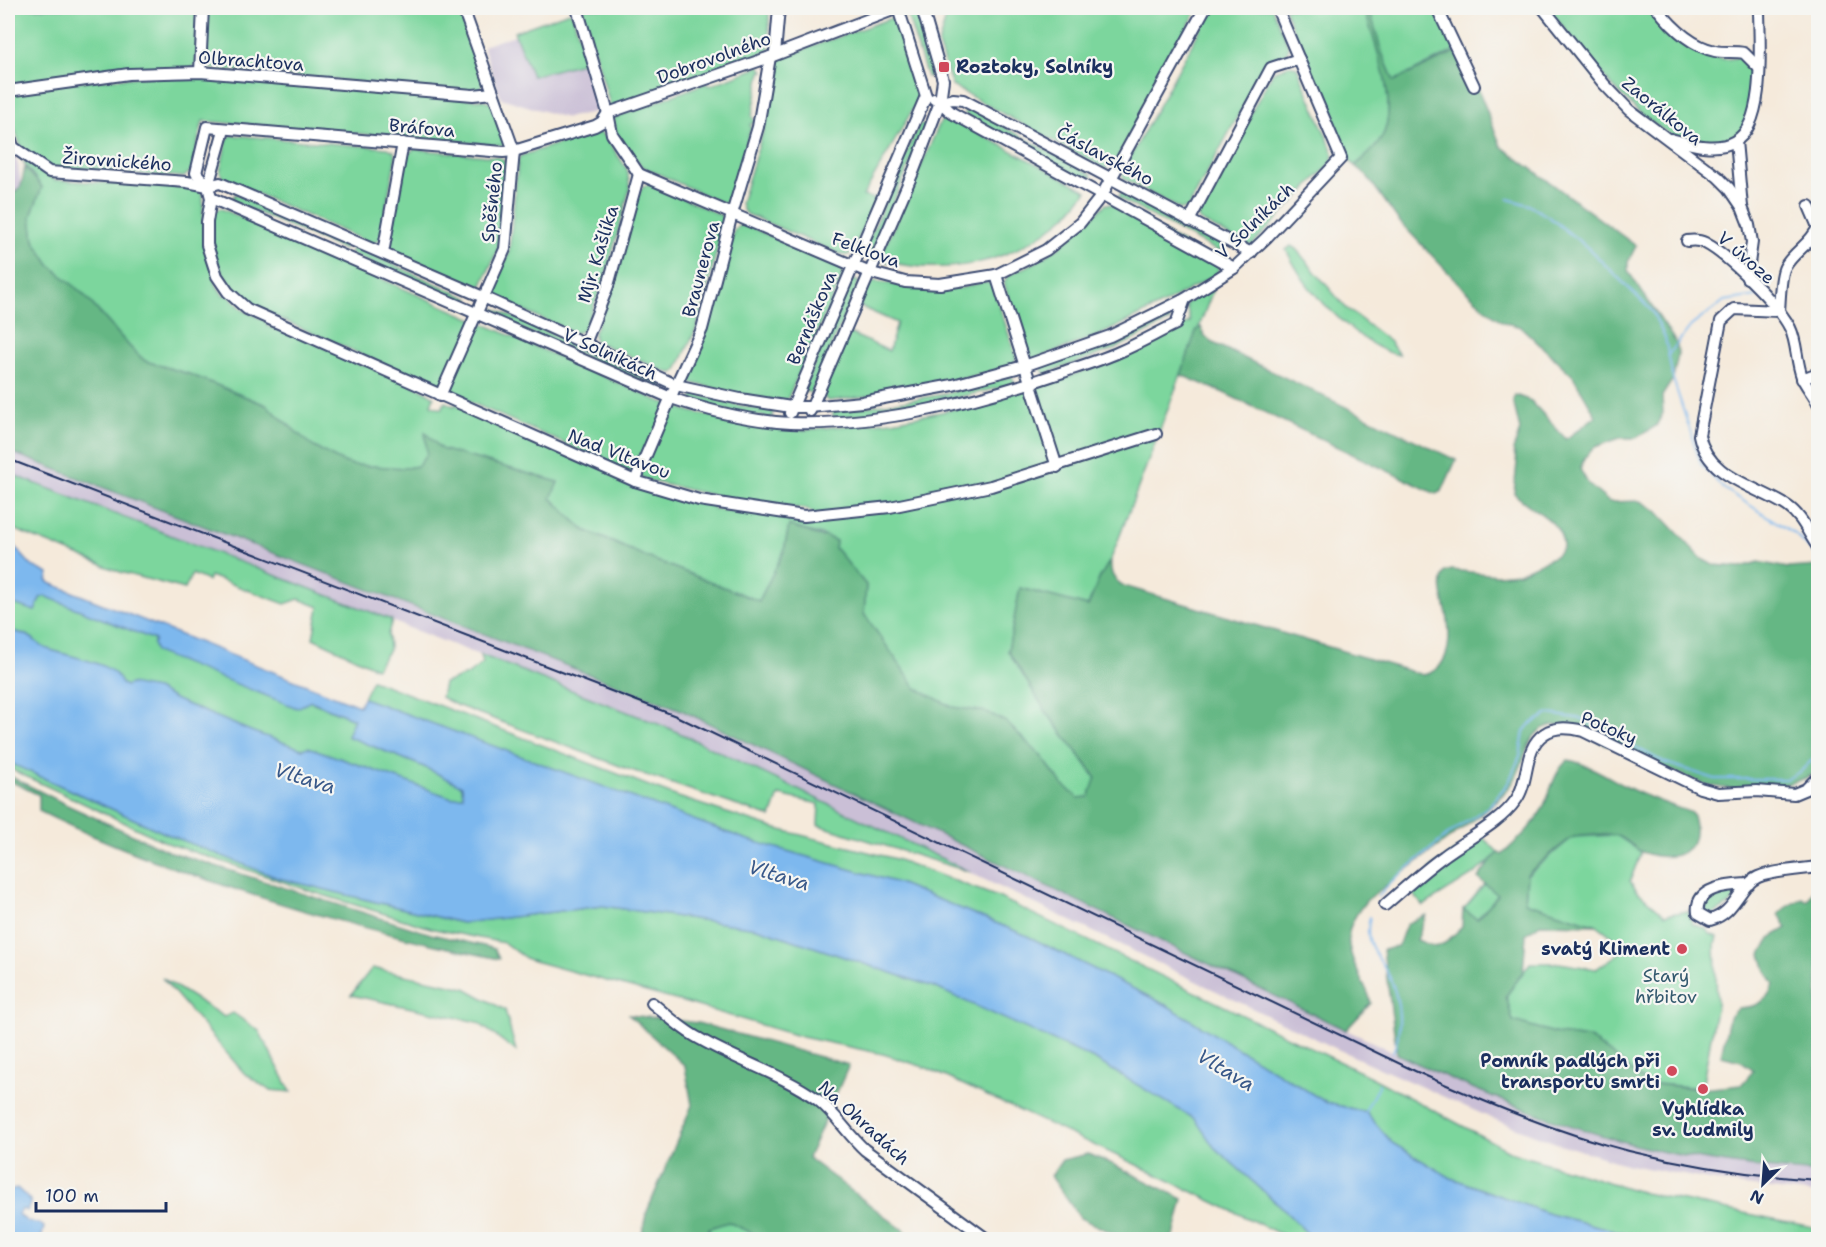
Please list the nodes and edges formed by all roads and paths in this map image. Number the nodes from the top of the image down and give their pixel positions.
1 (203, 8) edge
2 (463, 8) edge
3 (494, 8) edge
4 (507, 8) edge
5 (577, 8) edge
6 (779, 8) edge
7 (898, 8) edge
8 (922, 8) edge
9 (1205, 8) edge
10 (1277, 8) edge
11 (1437, 8) edge
12 (1543, 8) edge
13 (1657, 8) edge
14 (1759, 8) edge
15 (772, 55) junction
16 (1299, 59) junction
17 (1759, 68) junction
18 (200, 72) junction
19 (1474, 86) dead end
20 (8, 91) edge
21 (493, 93) junction
22 (926, 96) junction
23 (940, 102) junction
24 (608, 113) junction
25 (8, 130) edge
26 (224, 130) junction
27 (1667, 138) junction
28 (1736, 141) junction
29 (403, 143) junction
30 (514, 151) junction
31 (639, 174) junction
32 (1112, 178) junction
33 (208, 186) junction
34 (1102, 195) junction
35 (211, 198) junction
36 (1809, 206) dead end
37 (1742, 207) junction
38 (732, 214) junction
39 (1189, 220) junction
40 (1818, 227) edge
41 (1815, 238) edge
42 (1688, 241) dead end
43 (383, 253) junction
44 (1251, 253) junction
45 (852, 266) junction
46 (1234, 268) junction
47 (868, 272) junction
48 (996, 275) junction
49 (1747, 278) junction
50 (483, 297) junction
51 (1185, 299) junction
52 (1779, 310) junction
53 (476, 313) junction
54 (585, 344) junction
55 (1024, 366) junction
56 (1818, 373) edge
57 (1802, 379) junction
58 (1031, 383) junction
59 (676, 385) junction
60 (440, 396) junction
61 (671, 398) junction
62 (1818, 404) edge
63 (791, 407) junction
64 (810, 407) junction
65 (788, 423) junction
66 (807, 423) junction
67 (1156, 434) dead end
68 (1057, 467) junction
69 (635, 482) junction
70 (1818, 547) edge
71 (1818, 777) edge
72 (1818, 867) edge
73 (1749, 884) junction
74 (1384, 905) dead end
75 (652, 1003) dead end
76 (988, 1239) edge

1 - 18 street
2 - 21 street, Spěšného
3 - 4 street
5 - 24 street
6 - 15 street, Braunerova
7 - 15 street, Dobrovolného
7 - 22 street
8 - 23 street, Bernáškova
9 - 32 street, Felklova
10 - 16 street
11 - 19 street
12 - 27 street, Zaorálkova
13 - 17 street
14 - 17 street
15 - 24 street, Dobrovolného
15 - 38 street, Braunerova
16 - 39 street
16 - 44 street, V Solníkách
17 - 28 street
18 - 20 street, Olbrachtova
18 - 21 street, Olbrachtova
21 - 30 street, Spěšného
22 - 23 street, Čáslavského
22 - 45 street, Bernáškova
23 - 32 street, Čáslavského
23 - 34 street, Čáslavského
23 - 47 street, Bernáškova
24 - 30 street, Bráfova
24 - 31 street
25 - 33 street, Žirovnického
26 - 29 street, Bráfova
26 - 33 street
26 - 33 street
27 - 28 street
27 - 37 street, Zaorálkova
28 - 37 street
29 - 30 street, Bráfova
29 - 43 street
30 - 50 street, Spěšného
31 - 38 street, Felklova
31 - 54 street, Mjr. Kašlíka
32 - 34 street, Felklova
32 - 39 street, Čáslavského
33 - 35 street
33 - 43 street, V Solníkách
34 - 46 street, Čáslavského
34 - 48 street, Felklova
35 - 53 street, V Solníkách
35 - 60 street, Nad Vltavou
36 - 40 street
37 - 49 street
38 - 45 street, Felklova
38 - 59 street, Braunerova
39 - 44 street, Čáslavského
40 - 41 street
41 - 52 street
42 - 49 street, V úvoze
43 - 50 street, V Solníkách
44 - 46 street, V Solníkách
45 - 47 street, Felklova
45 - 63 street, Bernáškova
46 - 51 street, V Solníkách
47 - 48 street, Felklova
47 - 64 street, Bernáškova
48 - 55 street
49 - 52 street, V úvoze
50 - 53 street, Spěšného
50 - 54 street, V Solníkách
51 - 55 street, V Solníkách
51 - 58 street, V Solníkách
52 - 57 street, V úvoze
52 - 70 street
53 - 60 street, Spěšného
53 - 61 street, V Solníkách
54 - 59 street, V Solníkách
55 - 58 street
55 - 64 street, V Solníkách
56 - 57 street
57 - 62 street
58 - 66 street, V Solníkách
58 - 68 street
59 - 61 street, Braunerova
59 - 63 street, V Solníkách
60 - 69 street, Nad Vltavou
61 - 65 street, V Solníkách
61 - 69 street, Braunerova
63 - 64 street, V Solníkách
63 - 65 street, Bernáškova
64 - 66 street, Bernáškova
65 - 66 street, V Solníkách
67 - 68 street, Nad Vltavou
68 - 69 street, Nad Vltavou
71 - 74 street, Potoky
72 - 73 street
73 - 73 street
75 - 76 street, Na Ohradách

